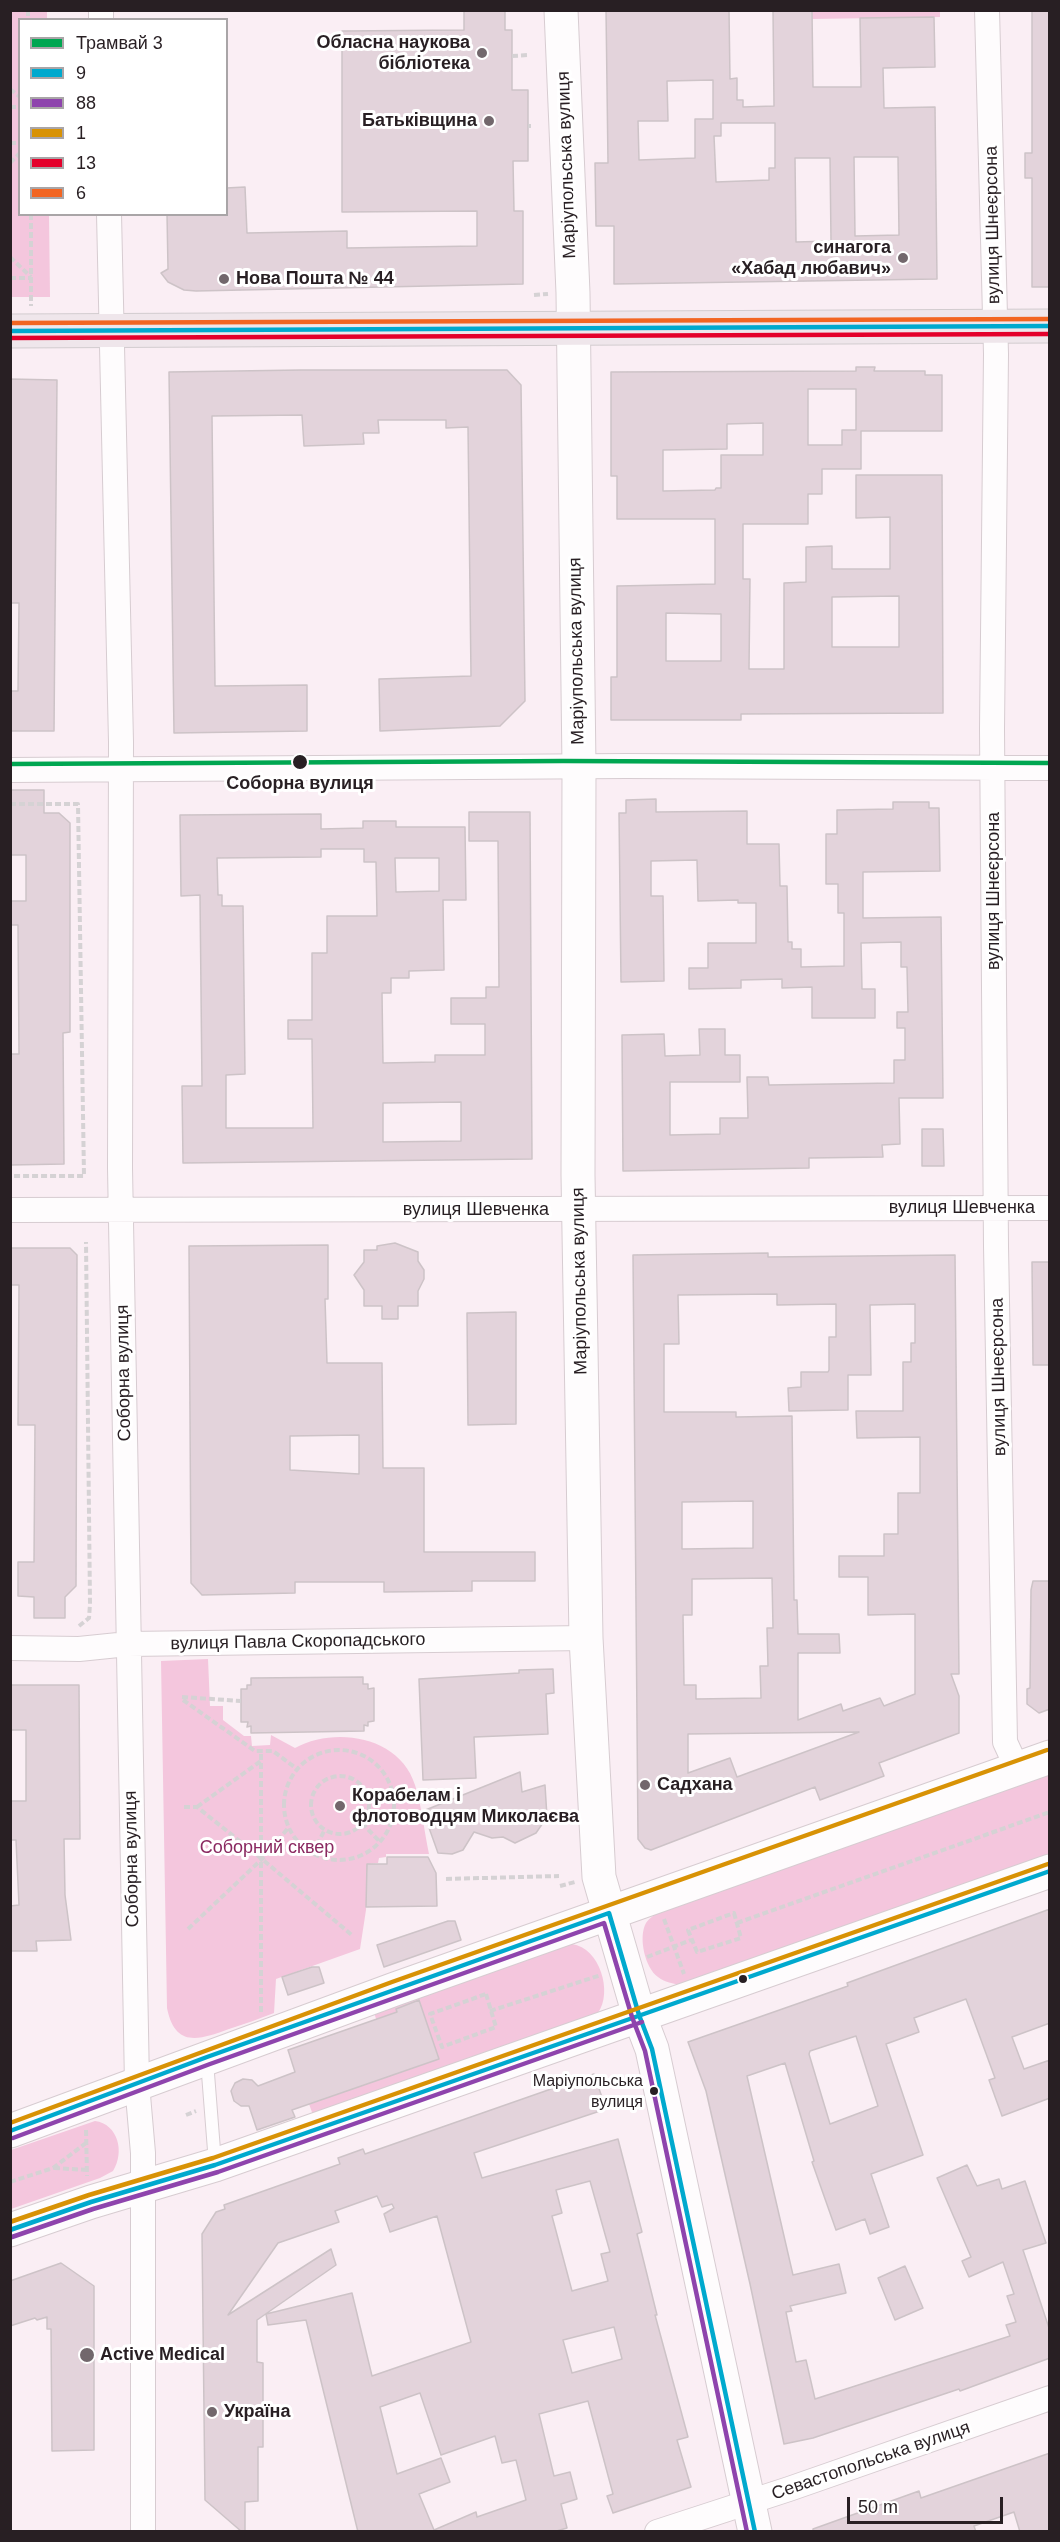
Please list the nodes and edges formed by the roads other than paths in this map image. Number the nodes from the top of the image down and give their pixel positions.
1 (561, 10) edge
2 (987, 10) edge
3 (109, 216) edge
4 (20, 320) edge
5 (995, 326) junction
6 (1050, 326) edge
7 (573, 329) junction
8 (113, 331) junction
9 (579, 766) junction
10 (992, 768) junction
11 (1050, 768) edge
12 (121, 769) junction
13 (10, 770) edge
14 (996, 1208) junction
15 (1050, 1208) edge
16 (579, 1209) junction
17 (10, 1210) edge
18 (121, 1210) junction
19 (586, 1638) junction
20 (128, 1644) junction
21 (10, 1648) edge
22 (1050, 1757) edge
23 (1017, 1768) junction
24 (1050, 1871) edge
25 (609, 1913) junction
26 (639, 2016) junction
27 (207, 2057) junction
28 (137, 2084) junction
29 (10, 2131) edge
30 (215, 2165) junction
31 (144, 2187) junction
32 (10, 2230) edge
33 (1050, 2398) edge
34 (752, 2517) edge
35 (143, 2532) edge
36 (657, 2532) edge

1 - 7 street, Маріупольська вулиця
2 - 5 street, вулиця Шнеєрсона
3 - 8 street, Соборна вулиця
4 - 8 main road
5 - 6 main road
5 - 7 main road
5 - 10 street, вулиця Шнеєрсона
7 - 8 main road
7 - 9 street, Маріупольська вулиця
8 - 12 street, Соборна вулиця
9 - 10 street
9 - 12 street
9 - 16 street, Маріупольська вулиця
10 - 11 street
10 - 14 street, вулиця Шнеєрсона
12 - 13 street
12 - 18 street, Соборна вулиця
14 - 15 street, вулиця Шевченка
14 - 16 street, вулиця Шевченка
14 - 23 street, вулиця Шнеєрсона
16 - 18 street, вулиця Шевченка
16 - 19 street, Маріупольська вулиця
17 - 18 street, вулиця Шевченка
18 - 20 street, Соборна вулиця
19 - 20 street, вулиця Павла Скоропадського
19 - 25 street, Маріупольська вулиця
20 - 21 street, вулиця Павла Скоропадського
20 - 28 street, Соборна вулиця
22 - 23 street
23 - 25 street
24 - 26 street
25 - 26 street, Маріупольська вулиця
25 - 27 street
26 - 30 street
26 - 34 street, Маріупольська вулиця
27 - 28 street
27 - 30 lane
28 - 29 street
28 - 31 street, Соборна вулиця
30 - 31 street
31 - 32 street
31 - 35 street, Соборна вулиця
33 - 34 street, Севастопольська вулиця
34 - 36 street, Севастопольська вулиця

